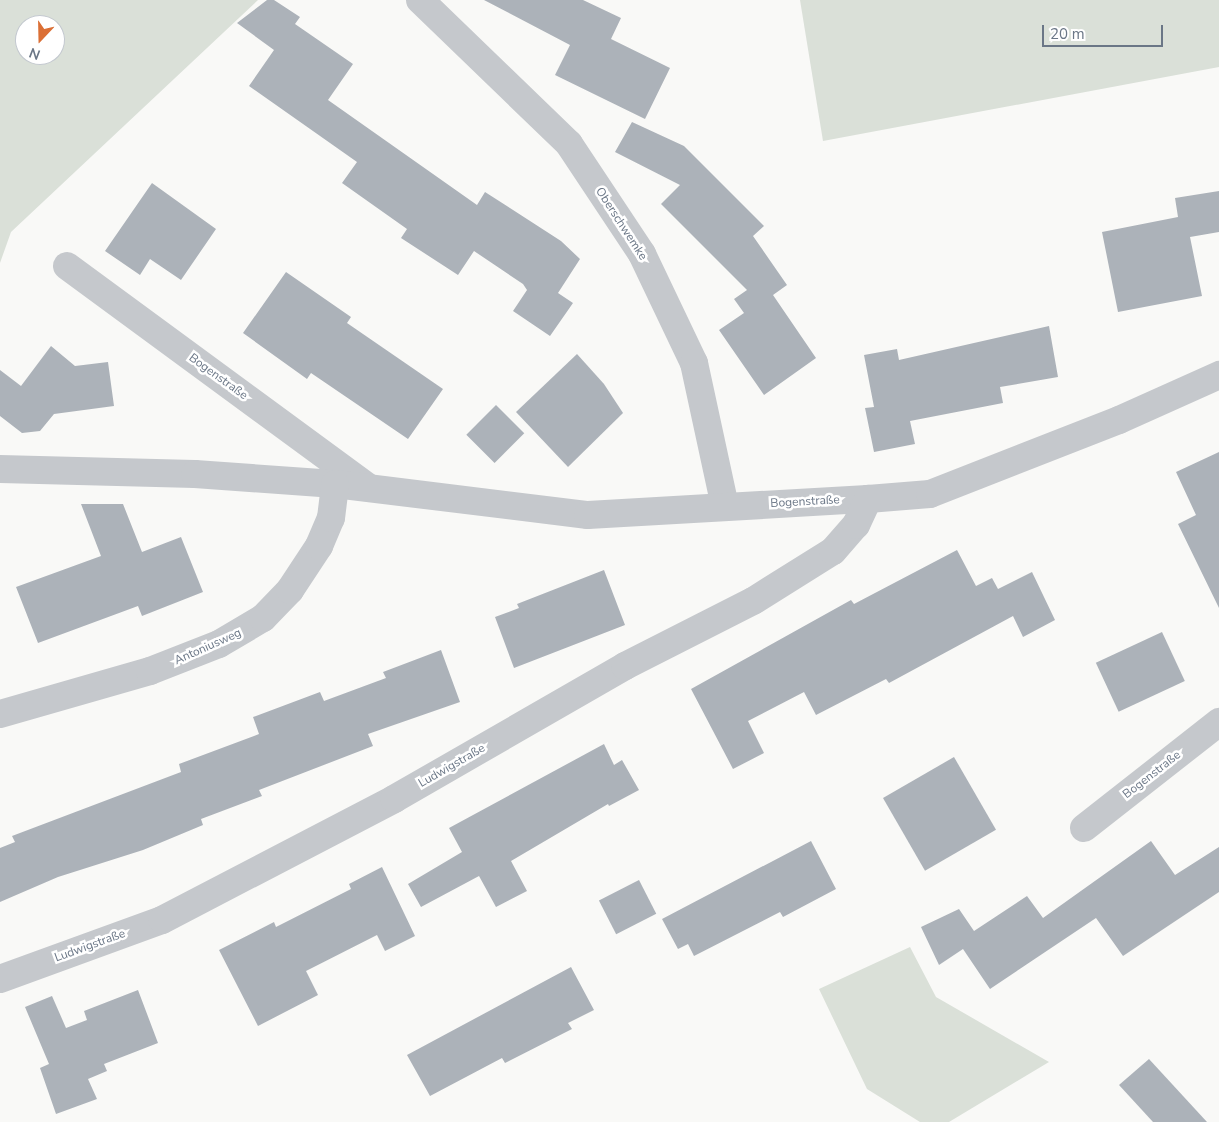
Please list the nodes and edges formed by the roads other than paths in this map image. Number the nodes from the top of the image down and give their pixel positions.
1 (420, 0) edge
2 (67, 266) dead end
3 (1219, 375) edge
4 (0, 469) edge
5 (334, 484) junction
6 (370, 489) junction
7 (868, 499) junction
8 (725, 506) junction
9 (0, 714) edge
10 (1219, 722) edge
11 (1084, 828) dead end
12 (0, 979) edge

1 - 8 street, Oberschwemke
2 - 6 street, Bogenstraße
3 - 7 street, Bogenstraße
4 - 5 street, Bogenstraße
5 - 6 street, Bogenstraße
5 - 9 street, Antoniusweg
6 - 8 street, Bogenstraße
7 - 8 street, Bogenstraße
7 - 12 street, Ludwigstraße
10 - 11 street, Bogenstraße

